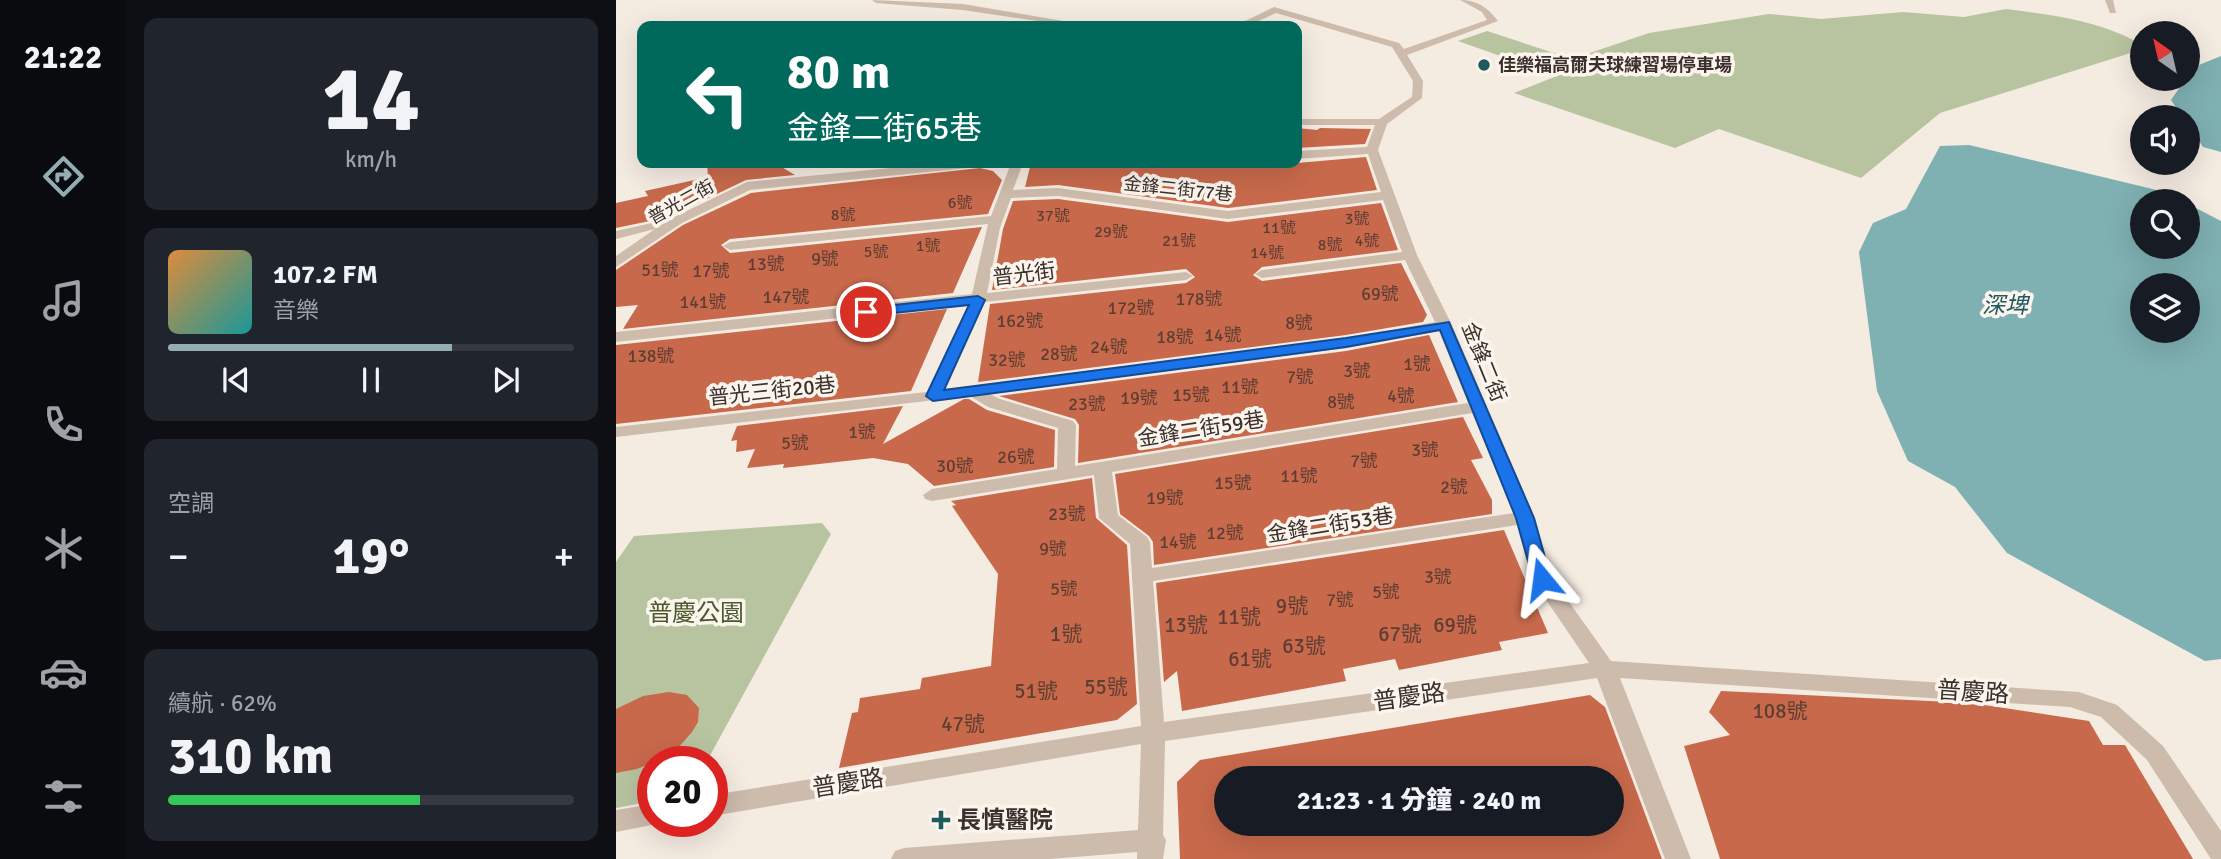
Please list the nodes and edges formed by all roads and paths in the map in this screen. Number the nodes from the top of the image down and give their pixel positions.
1 (876, 0) edge
2 (1464, 0) edge
3 (2109, 0) edge
4 (2113, 11) dead end
5 (1055, 21) edge
6 (1254, 21) edge
7 (1403, 53) junction
8 (1302, 122) edge
9 (1382, 122) junction
10 (1372, 150) junction
11 (1302, 155) edge
12 (927, 168) edge
13 (1015, 168) edge
14 (1005, 194) junction
15 (1389, 195) junction
16 (997, 219) junction
17 (677, 220) junction
18 (616, 234) edge
19 (730, 246) dead end
20 (1410, 255) junction
21 (616, 263) edge
22 (1262, 274) dead end
23 (1186, 276) dead end
24 (978, 300) junction
25 (1444, 325) junction
26 (616, 337) edge
27 (973, 391) junction
28 (933, 396) junction
29 (1478, 407) junction
30 (616, 432) edge
31 (1102, 468) junction
32 (1066, 474) junction
33 (932, 495) dead end
34 (1525, 518) junction
35 (1142, 576) junction
36 (1605, 669) junction
37 (1153, 733) junction
38 (728, 803) edge
39 (637, 818) edge
40 (616, 821) edge
41 (1152, 849) edge
42 (2221, 853) edge
43 (904, 859) edge
44 (1678, 859) edge

1 - 5 lane
2 - 7 lane
3 - 4 lane
6 - 7 lane
7 - 9 lane
8 - 9 lane
9 - 10 lane
10 - 11 lane
10 - 15 lane, 金鋒二街
12 - 17 lane, 普光二街
13 - 14 lane
14 - 15 lane, 金鋒二街77巷
14 - 16 lane
15 - 20 lane, 金鋒二街
16 - 19 lane
16 - 24 lane
17 - 18 lane
17 - 21 lane, 普光二街
20 - 22 lane
20 - 25 lane, 金鋒二街
23 - 24 lane, 普光街
24 - 26 lane, 普光街
24 - 28 lane
25 - 27 lane, 普光三街20巷
25 - 29 lane, 金鋒二街
27 - 28 lane, 普光三街20巷
27 - 32 lane
28 - 30 lane, 普光三街20巷
29 - 31 lane, 金鋒二街59巷
29 - 34 lane, 金鋒二街
31 - 32 lane, 金鋒二街59巷
31 - 35 lane
32 - 33 lane, 金鋒二街59巷
34 - 35 lane, 金鋒二街53巷
34 - 36 lane, 金鋒二街
35 - 37 lane
36 - 37 lane, 普慶路
36 - 42 lane, 普慶路
36 - 44 lane, 金鋒二街
37 - 38 lane, 普慶路
37 - 41 lane
39 - 40 lane
41 - 43 lane

